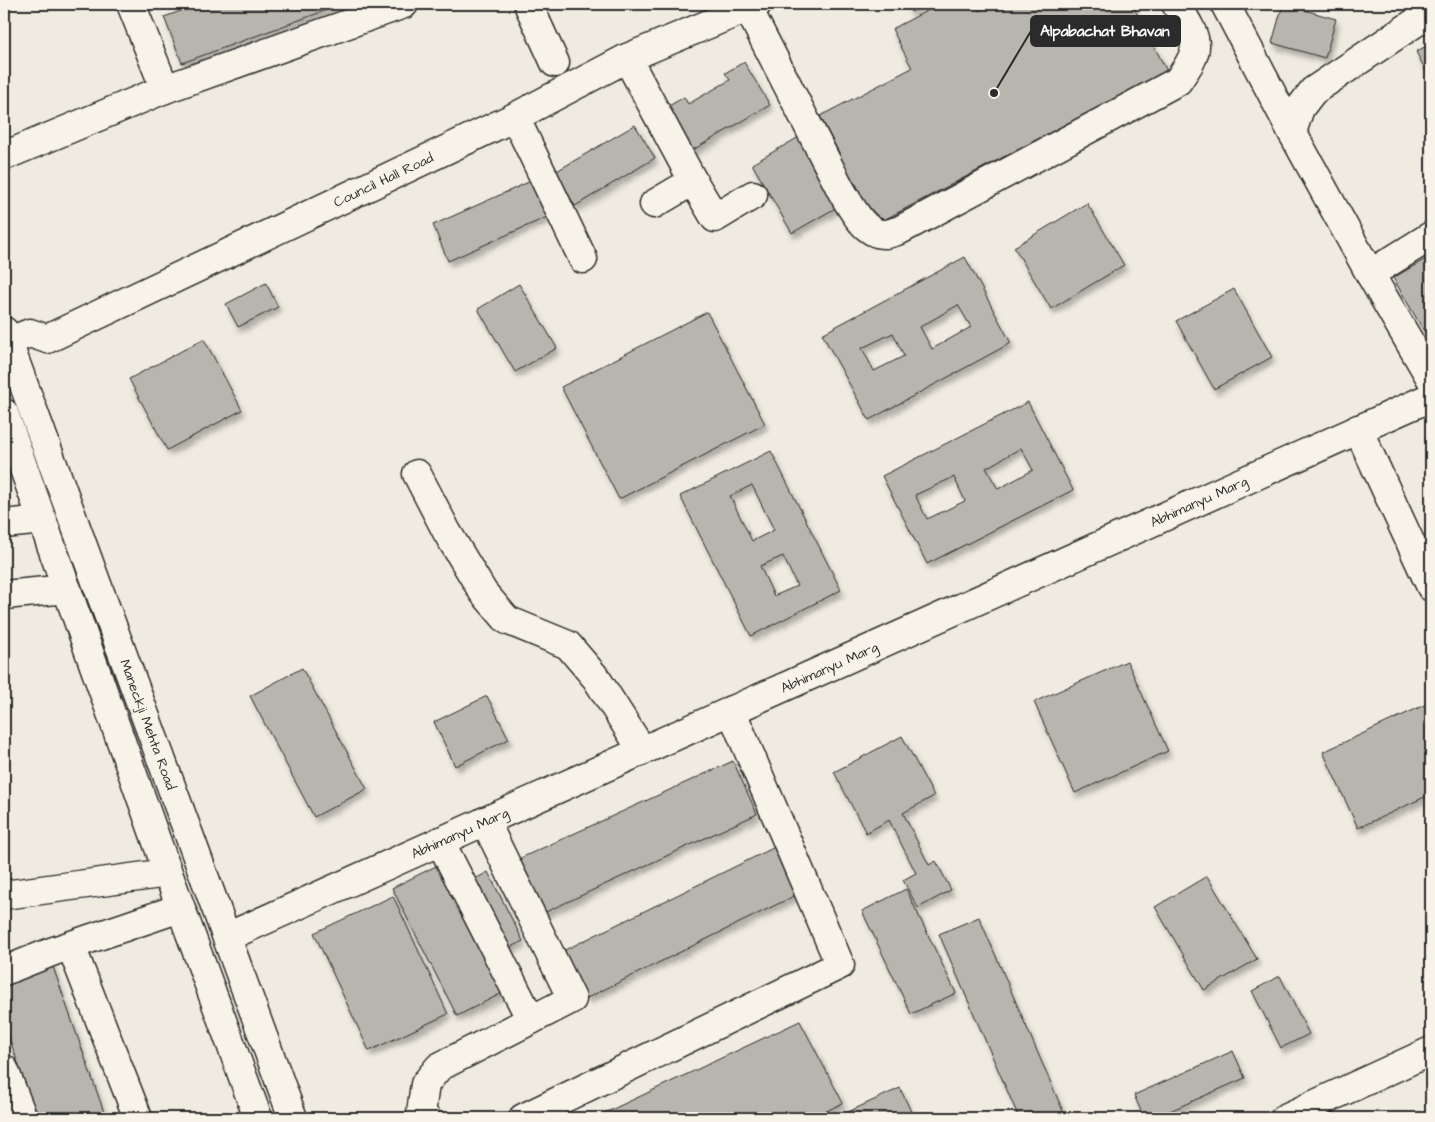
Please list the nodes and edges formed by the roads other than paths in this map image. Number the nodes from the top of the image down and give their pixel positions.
1 (131, 4) edge
2 (404, 4) edge
3 (528, 4) edge
4 (1176, 4) edge
5 (1225, 4) edge
6 (753, 6) edge
7 (1431, 12) edge
8 (627, 58) junction
9 (555, 63) dead end
10 (165, 89) junction
11 (515, 116) junction
12 (1292, 132) junction
13 (4, 156) edge
14 (693, 181) junction
15 (753, 195) dead end
16 (654, 204) dead end
17 (1431, 236) edge
18 (584, 259) dead end
19 (1370, 274) junction
20 (7, 349) edge
21 (1431, 379) edge
22 (1431, 396) edge
23 (4, 413) edge
24 (1358, 429) junction
25 (417, 474) dead end
26 (43, 520) junction
27 (4, 524) edge
28 (1431, 587) edge
29 (67, 589) junction
30 (4, 596) edge
31 (731, 710) junction
32 (642, 750) junction
33 (485, 821) junction
34 (440, 841) junction
35 (168, 873) junction
36 (4, 895) edge
37 (180, 908) junction
38 (227, 937) junction
39 (71, 946) junction
40 (4, 972) edge
41 (531, 1020) junction
42 (1431, 1051) edge
43 (4, 1069) edge
44 (418, 1117) edge
45 (23, 1118) edge
46 (138, 1118) edge
47 (258, 1118) edge
48 (293, 1118) edge
49 (523, 1118) edge
50 (1285, 1118) edge

1 - 10 street
2 - 10 street
3 - 9 street
4 - 6 street
5 - 12 street
6 - 8 street, Council Hall Road
7 - 12 street
8 - 11 street, Council Hall Road
8 - 14 street
10 - 13 street
11 - 18 street
11 - 20 street, Council Hall Road
12 - 19 street
14 - 15 street
14 - 16 street
17 - 19 street
19 - 21 street
20 - 38 street, Maneckji Mehta Road
22 - 24 street, Abhimanyu Marg
23 - 26 street
24 - 28 street
24 - 31 street, Abhimanyu Marg
25 - 32 street
26 - 27 street
26 - 29 street
29 - 30 street
29 - 35 street
31 - 32 street, Abhimanyu Marg
31 - 49 street
32 - 33 street, Abhimanyu Marg
33 - 34 street, Abhimanyu Marg
33 - 41 street
34 - 38 street, Abhimanyu Marg
34 - 41 street
35 - 36 street
35 - 37 street
37 - 39 street
37 - 47 street
38 - 48 street, Maneckji Mehta Road
39 - 40 street
39 - 46 street
41 - 44 street
42 - 50 street
43 - 45 street

